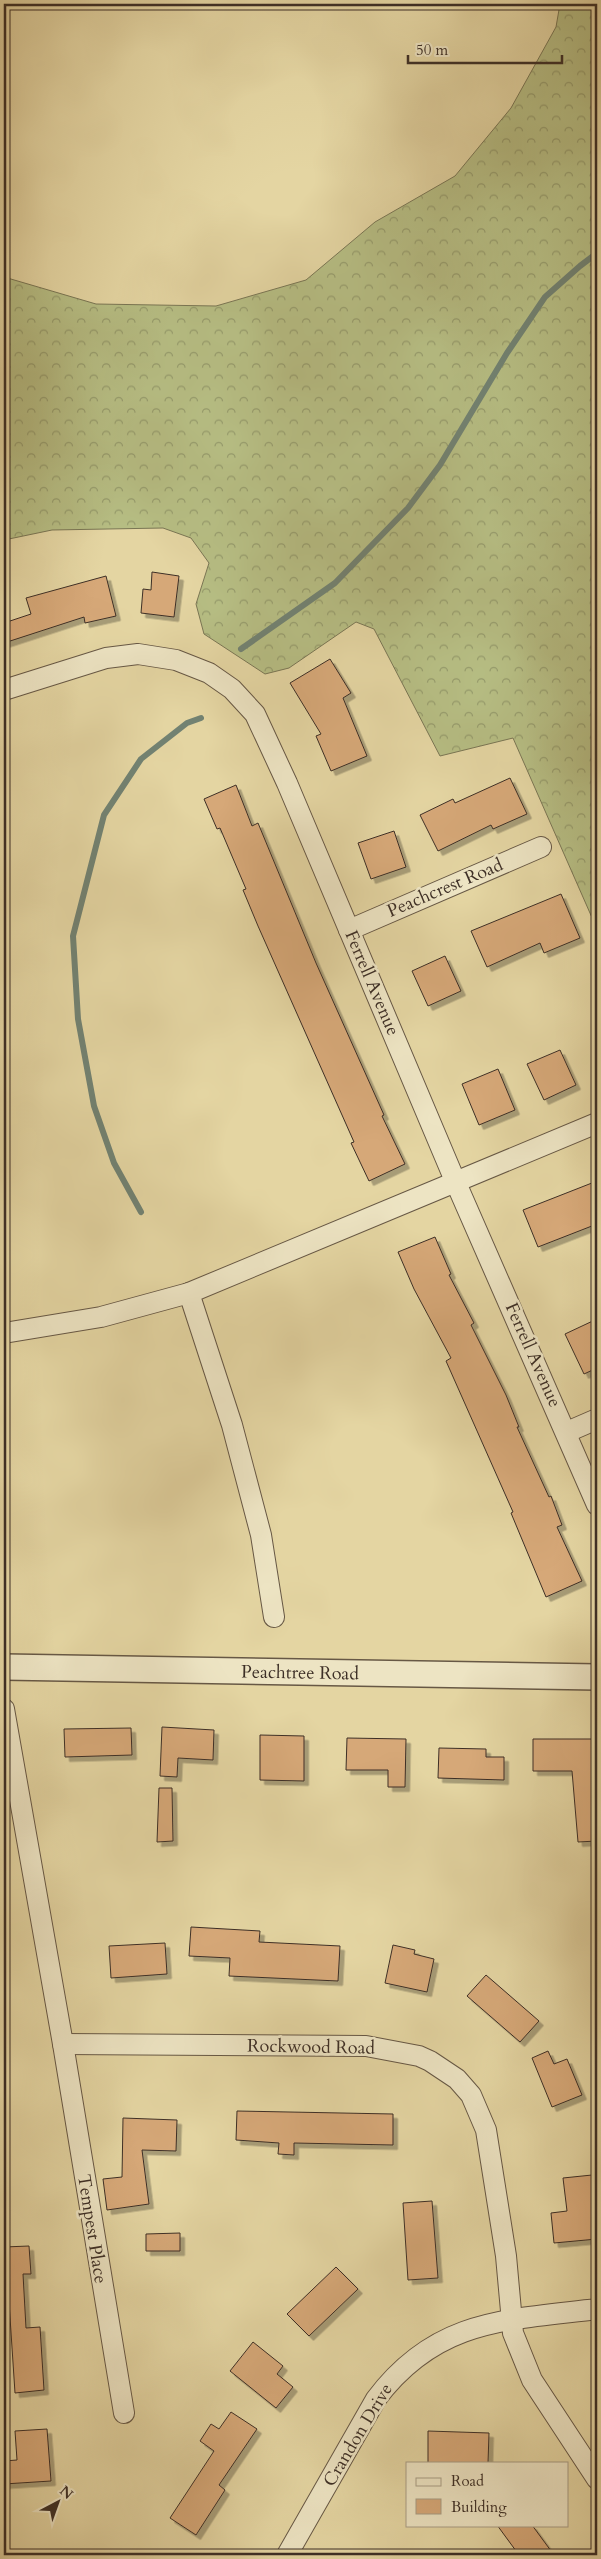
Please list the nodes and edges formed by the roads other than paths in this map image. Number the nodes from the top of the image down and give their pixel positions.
1 (4, 690) edge
2 (541, 847) dead end
3 (349, 930) junction
4 (597, 1123) edge
5 (456, 1183) junction
6 (189, 1293) junction
7 (4, 1333) edge
8 (597, 1419) edge
9 (567, 1432) junction
10 (597, 1505) edge
11 (274, 1616) dead end
12 (4, 1667) edge
13 (597, 1677) edge
14 (4, 1709) edge
15 (63, 2044) junction
16 (597, 2309) edge
17 (510, 2321) junction
18 (124, 2413) dead end
19 (597, 2479) edge
20 (287, 2555) edge

1 - 3 street, Ferrell Avenue
2 - 3 street, Peachcrest Road
3 - 5 street, Ferrell Avenue
4 - 5 street
5 - 6 street
5 - 9 street, Ferrell Avenue
6 - 7 street
6 - 11 street
8 - 9 street
9 - 10 street, Ferrell Avenue
12 - 13 street, Peachtree Road
14 - 15 street
15 - 17 street, Rockwood Road
15 - 18 street, Tempest Place
16 - 17 street, Crandon Drive
17 - 19 street, Rockwood Road
17 - 20 street, Crandon Drive

